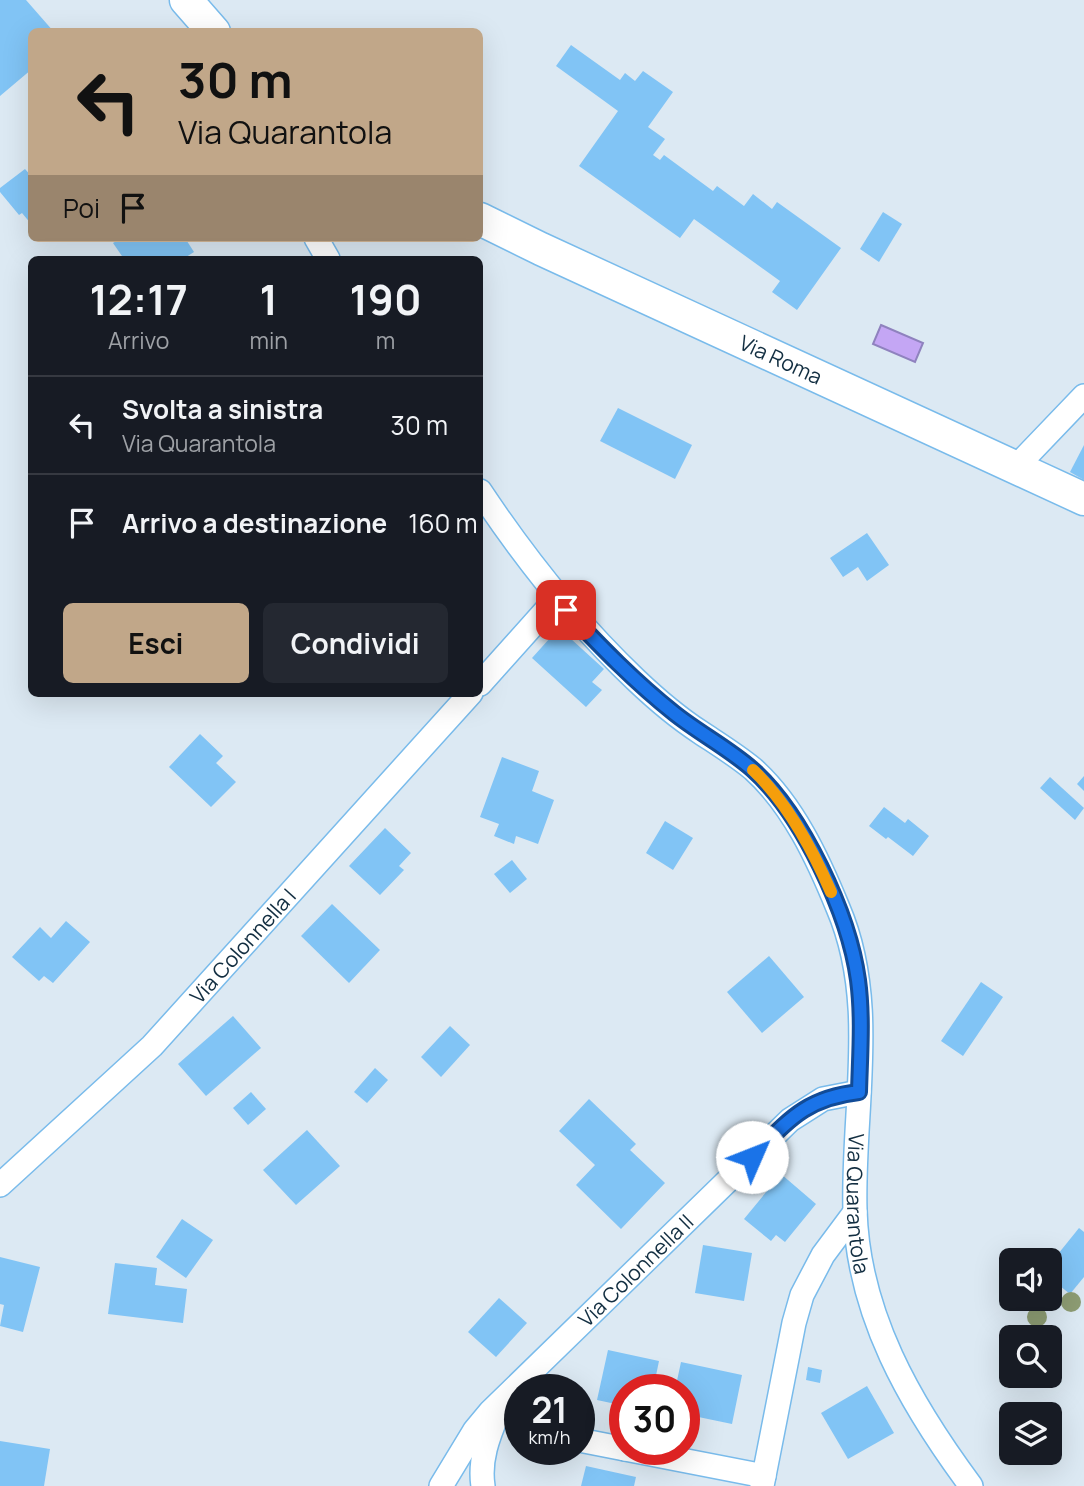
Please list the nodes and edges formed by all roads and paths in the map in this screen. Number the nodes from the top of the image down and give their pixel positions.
1 (186, 0) edge
2 (210, 28) edge
3 (483, 220) edge
4 (1084, 396) edge
5 (1016, 468) junction
6 (483, 495) edge
7 (1084, 499) edge
8 (557, 598) junction
9 (483, 681) edge
10 (467, 697) edge
11 (859, 1092) junction
12 (0, 1185) edge
13 (855, 1212) junction
14 (530, 1374) edge
15 (504, 1399) edge
16 (504, 1401) edge
17 (694, 1465) edge
18 (763, 1481) edge
19 (440, 1486) edge
20 (483, 1486) edge
21 (971, 1486) edge

1 - 2 main road
3 - 5 main road, Via Roma
4 - 5 street
5 - 7 main road, Via Roma
6 - 8 street, Via Quarantola
8 - 9 street
8 - 11 street, Via Quarantola
10 - 12 street, Via Colonnella I
11 - 13 street, Via Quarantola
11 - 14 street, Via Colonnella II
13 - 18 street
13 - 21 street, Via Quarantola
15 - 19 street, Via Colonnella II
16 - 20 street
17 - 18 street

